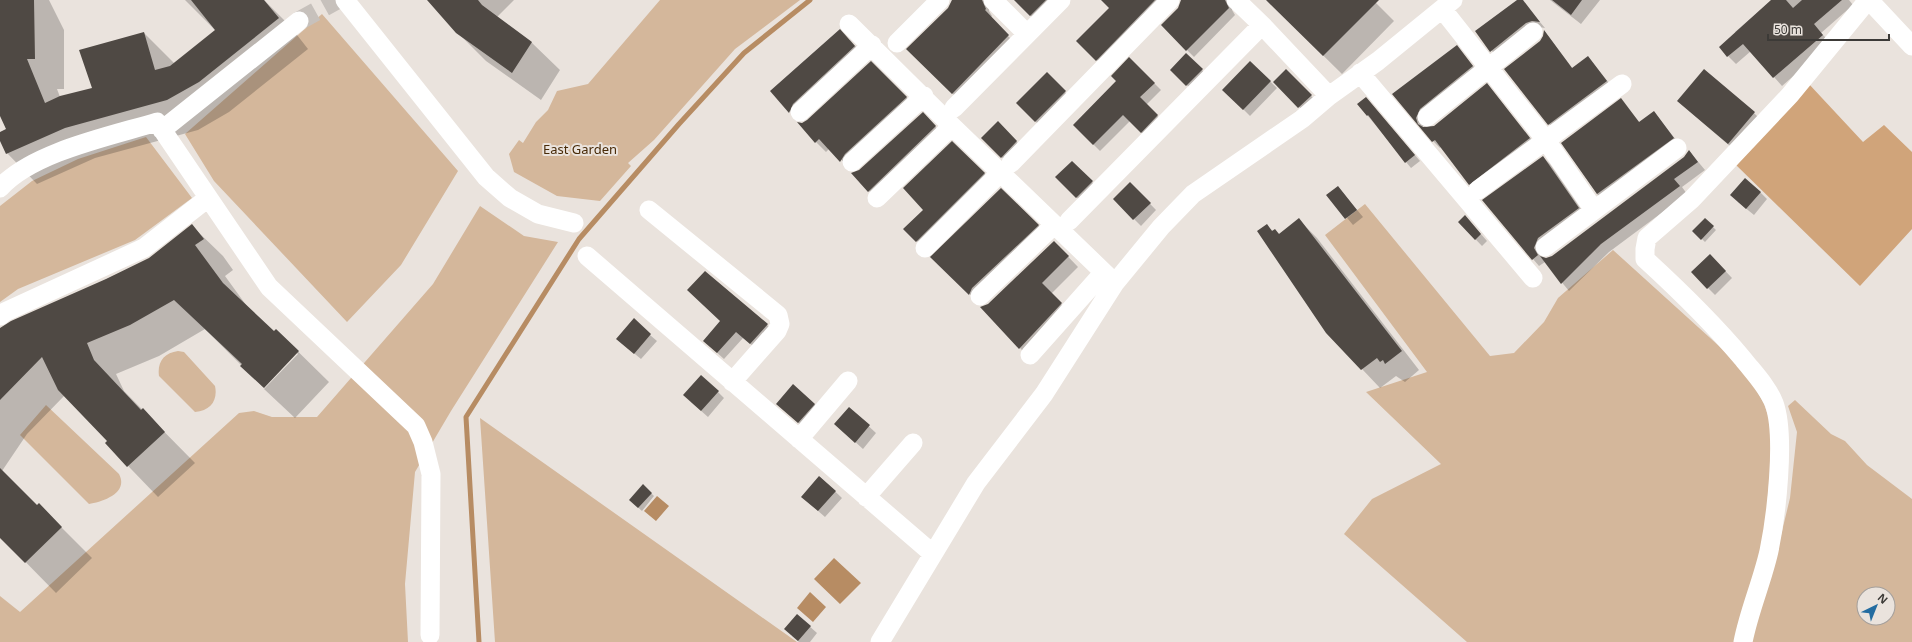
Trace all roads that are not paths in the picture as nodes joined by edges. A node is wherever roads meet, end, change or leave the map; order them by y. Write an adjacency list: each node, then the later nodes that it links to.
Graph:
1 (345, 0): 36 (street)
2 (940, 0): 14 (street)
3 (993, 0): 13 (street)
4 (1061, 0): 13 (street)
5 (1170, 0): 29 (street)
6 (1236, 0): 11 (street)
7 (1868, 0): 16 (street); 54 (street)
8 (1448, 5): 17 (street); 18 (street)
9 (299, 21): 25 (street)
10 (849, 24): 15 (street)
11 (1262, 26): 21 (street); 37 (street)
12 (1533, 32): 17 (street)
13 (1027, 34): 23 (street)
14 (897, 43)
15 (872, 45): 20 (street); 22 (street)
16 (1912, 46)
17 (1488, 68): 24 (street); 26 (street)
18 (1360, 73): 21 (street); 42 (street)
19 (1622, 84): 26 (street)
20 (924, 96): 23 (street); 28 (street)
21 (1328, 96): 41 (street)
22 (800, 112)
23 (953, 117): 29 (street); 33 (street)
24 (1427, 117)
25 (162, 130): 30 (street); 32 (street)
26 (1544, 139): 31 (street); 35 (street)
27 (1677, 148): 35 (street)
28 (852, 162)
29 (1006, 168): 37 (street); 39 (street)
30 (0, 188)
31 (1478, 190)
32 (208, 198): 44 (street); 52 (street)
33 (877, 198)
34 (649, 210): 47 (street)
35 (1594, 210): 38 (street)
36 (574, 223)
37 (1062, 223): 41 (street); 43 (street)
38 (1545, 247)
39 (925, 248)
40 (587, 256): 47 (street)
41 (1109, 278): 45 (street); 51 (street)
42 (1533, 278)
43 (980, 296)
44 (0, 316)
45 (1030, 355)
46 (848, 381): 48 (street)
47 (732, 382): 48 (street)
48 (799, 439): 50 (street)
49 (913, 443): 50 (street)
50 (866, 497): 51 (street)
51 (933, 554): 53 (street)
52 (430, 636)
53 (880, 642)
54 (1743, 642)

